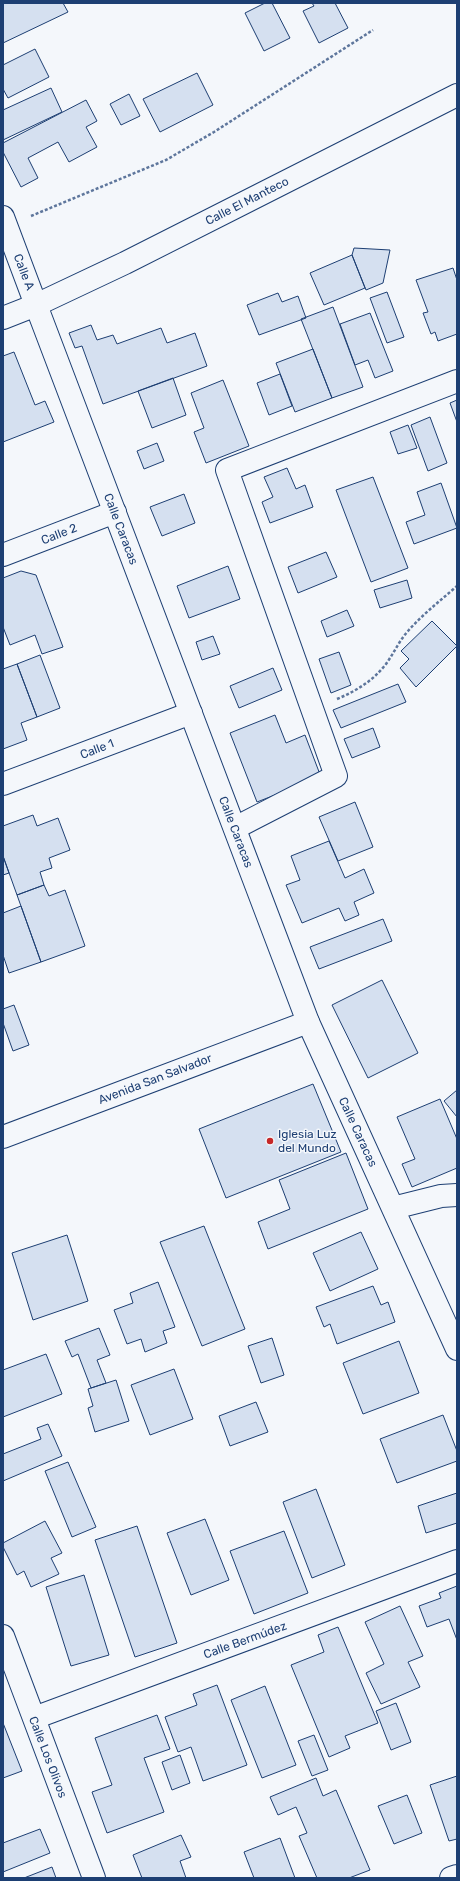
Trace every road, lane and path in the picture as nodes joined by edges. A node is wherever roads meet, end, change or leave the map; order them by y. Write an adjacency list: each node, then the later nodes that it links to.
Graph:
1 (373, 30): 3 (path)
2 (457, 95): 4 (street, Calle El Manteco)
3 (5, 222): 4 (street, Calle A)
4 (36, 305): 5 (street, Calle El Manteco); 7 (street, Calle Caracas)
5 (3, 318)
6 (457, 381): 10 (street)
7 (115, 512): 8 (street, Calle 2); 11 (street, Calle Caracas)
8 (3, 555)
9 (457, 586): 10 (path)
10 (312, 709): 13 (street)
11 (191, 713): 12 (street, Calle 1); 13 (street, Calle Caracas)
12 (3, 784)
13 (235, 828): 14 (street, Calle Caracas)
14 (308, 1022): 15 (street, Avenida San Salvador); 17 (street, Calle Caracas)
15 (3, 1137)
16 (457, 1195): 17 (street)
17 (393, 1208): 18 (street, Calle Caracas)
18 (457, 1349)
19 (457, 1561): 21 (street, Calle Bermúdez)
20 (4, 1644): 21 (street, Calle Los Olivos)
21 (34, 1718): 23 (street, Calle Los Olivos)
22 (457, 1876): 24 (street)
23 (94, 1878)
24 (451, 1878)

